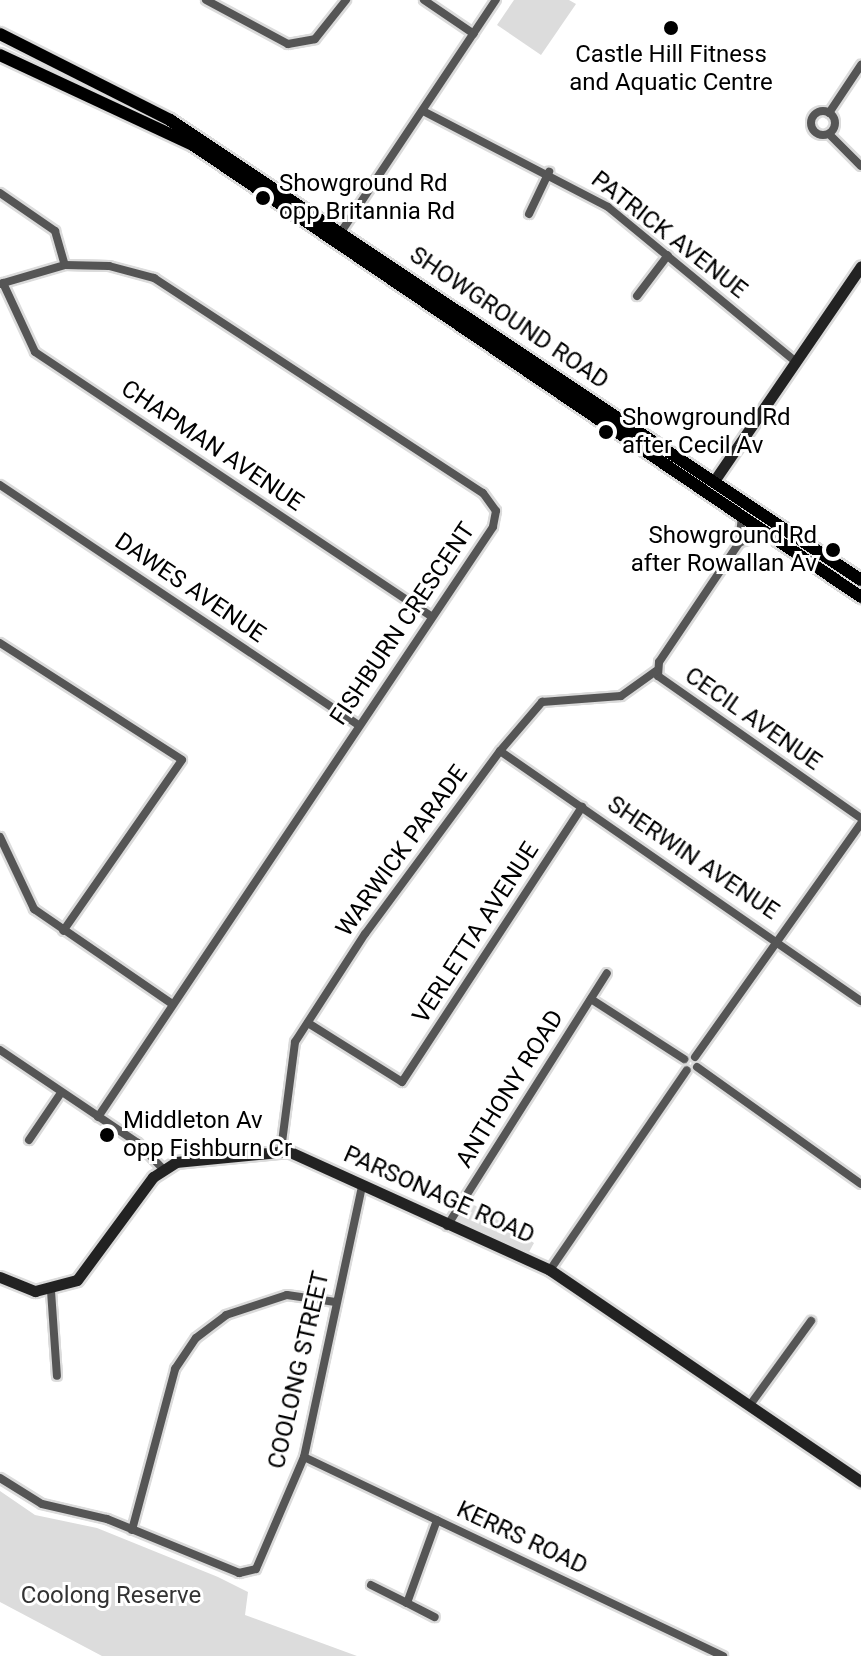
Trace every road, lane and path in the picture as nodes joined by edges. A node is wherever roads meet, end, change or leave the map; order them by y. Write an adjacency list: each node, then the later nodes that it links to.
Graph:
1 (206, 0): 2 (street)
2 (346, 0)
3 (424, 0): 6 (street)
4 (496, 0): 6 (street)
5 (0, 34): 16 (main road, SHOWGROUND ROAD)
6 (474, 34): 9 (street)
7 (0, 55): 25 (main road, SHOWGROUND ROAD)
8 (861, 65): 10 (street)
9 (423, 111): 13 (street, PATRICK AVENUE); 16 (street)
10 (829, 113): 11 (street); 11 (street)
11 (829, 134): 12 (street)
12 (861, 166)
13 (549, 172): 15 (street); 17 (street, PATRICK AVENUE)
14 (0, 193): 18 (street)
15 (529, 214)
16 (341, 232): 23 (main road, SHOWGROUND ROAD)
17 (668, 255): 21 (street); 22 (street, PATRICK AVENUE)
18 (65, 265): 20 (street, FISHBURN CRESCENT); 31 (street, FISHBURN CRESCENT)
19 (861, 266): 22 (street)
20 (2, 283): 31 (street, CHAPMAN AVENUE)
21 (637, 296)
22 (796, 362): 23 (street)
23 (714, 481): 25 (main road); 29 (main road, SHOWGROUND ROAD)
24 (0, 485): 34 (street, DAWES AVENUE)
25 (706, 493): 26 (main road, SHOWGROUND ROAD)
26 (742, 516): 27 (main road, SHOWGROUND ROAD); 28 (street, CECIL AVENUE)
27 (771, 536): 28 (street); 30 (main road, SHOWGROUND ROAD)
28 (739, 543): 33 (street, CECIL AVENUE)
29 (861, 580)
30 (861, 597)
31 (431, 616): 34 (street, FISHBURN CRESCENT)
32 (0, 643): 39 (street)
33 (656, 671): 35 (street, WARWICK PARADE); 37 (street, CECIL AVENUE)
34 (359, 725): 44 (street, FISHBURN CRESCENT)
35 (500, 751): 36 (street, SHERWIN AVENUE); 45 (street, WARWICK PARADE)
36 (582, 807): 40 (street, SHERWIN AVENUE); 50 (street, VERLETTA AVENUE)
37 (861, 820): 40 (street)
38 (0, 837): 39 (street)
39 (63, 931): 44 (street)
40 (776, 939): 43 (street, SHERWIN AVENUE); 48 (street)
41 (607, 973): 42 (street, ANTHONY ROAD)
42 (591, 999): 47 (street); 59 (street, ANTHONY ROAD)
43 (861, 1001)
44 (172, 1004): 53 (street, FISHBURN CRESCENT)
45 (308, 1023): 50 (street); 55 (street, WARWICK PARADE)
46 (0, 1050): 51 (street)
47 (684, 1059): 48 (street); 49 (street)
48 (696, 1062): 49 (street); 57 (street)
49 (687, 1070): 60 (street)
50 (402, 1082): 52 (street, VERLETTA AVENUE)
51 (61, 1093): 53 (street); 54 (street)
52 (400, 1093)
53 (98, 1117): 56 (street)
54 (29, 1140)
55 (281, 1150): 56 (street, PARSONAGE ROAD); 58 (street, PARSONAGE ROAD)
56 (162, 1168): 62 (street)
57 (861, 1184)
58 (362, 1186): 59 (street, PARSONAGE ROAD); 63 (street, COOLONG STREET)
59 (447, 1226): 60 (street, PARSONAGE ROAD)
60 (550, 1270): 66 (street, PARSONAGE ROAD)
61 (0, 1277): 62 (street)
62 (51, 1291): 65 (street)
63 (335, 1302): 67 (street, COOLONG STREET); 71 (street)
64 (811, 1321): 66 (street)
65 (57, 1376)
66 (750, 1405): 69 (street, PARSONAGE ROAD)
67 (304, 1457): 70 (street, KERRS ROAD); 71 (street, COOLONG STREET)
68 (0, 1478): 71 (street, COOLONG STREET)
69 (860, 1479)
70 (437, 1520): 73 (street); 75 (street, KERRS ROAD)
71 (132, 1530)
72 (371, 1585): 73 (street)
73 (407, 1603): 74 (street)
74 (435, 1617)
75 (723, 1656)

